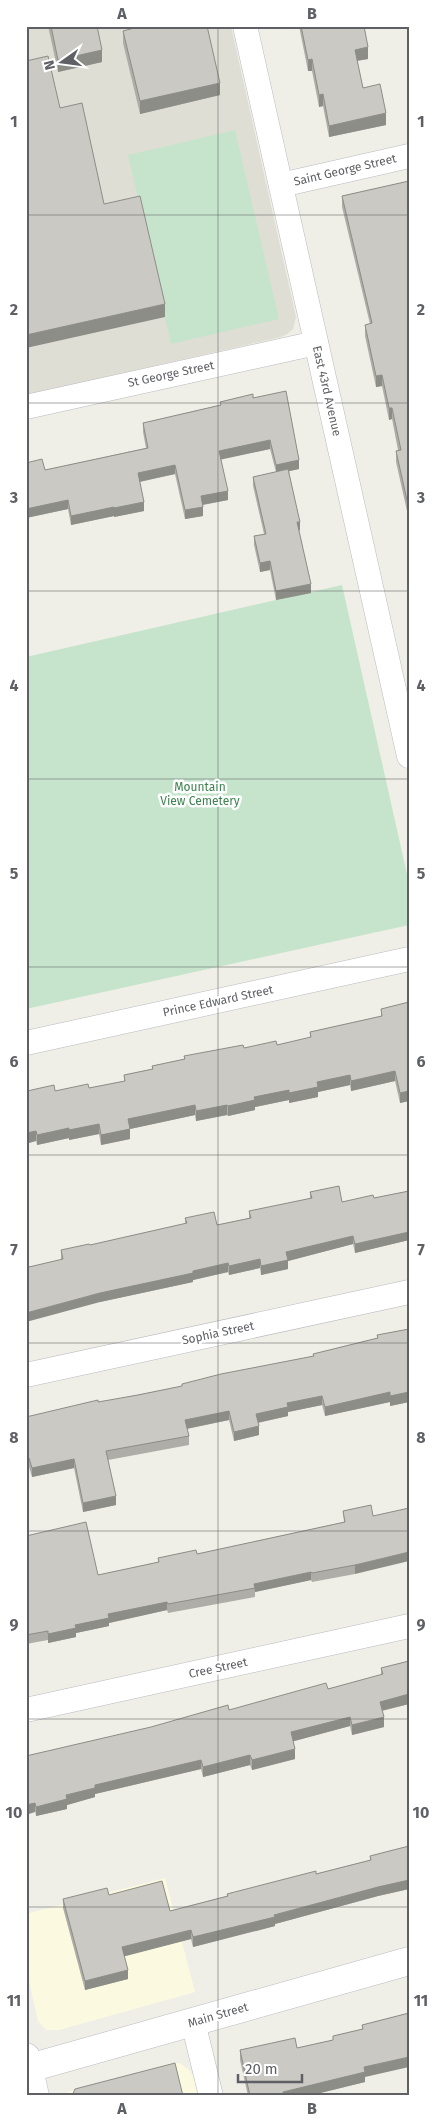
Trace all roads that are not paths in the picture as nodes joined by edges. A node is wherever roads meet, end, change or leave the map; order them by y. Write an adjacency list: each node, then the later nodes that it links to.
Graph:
1 (245, 26): 3 (street, East 43rd Avenue)
2 (409, 156): 3 (street, Saint George Street)
3 (281, 185): 4 (street, East 43rd Avenue)
4 (316, 342): 5 (street, St George Street); 6 (street, East 43rd Avenue)
5 (26, 407)
6 (409, 756)
7 (409, 959): 8 (street, Prince Edward Street)
8 (26, 1043)
9 (409, 1292): 10 (street, Sophia Street)
10 (26, 1375)
11 (409, 1626): 12 (street, Cree Street)
12 (26, 1710)
13 (409, 1961): 14 (main road, Main Street)
14 (193, 2022): 15 (main road, Main Street); 17 (street)
15 (27, 2064): 16 (main road)
16 (35, 2096)
17 (211, 2096)

